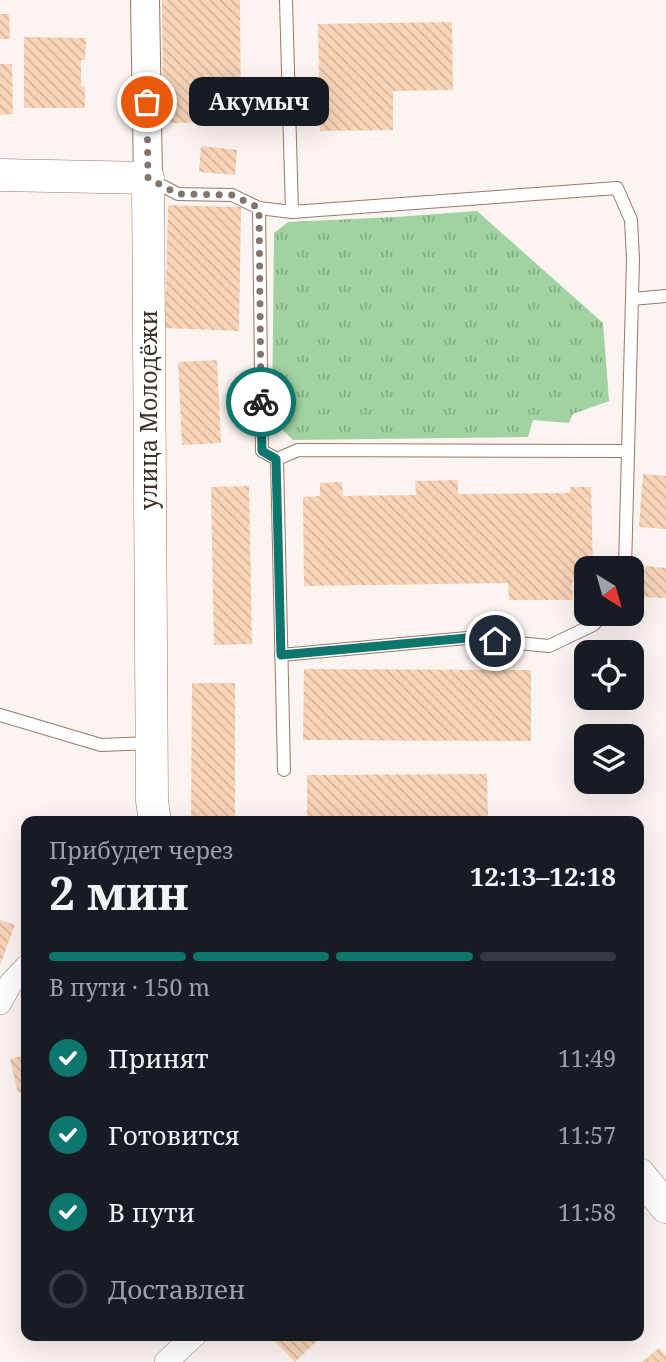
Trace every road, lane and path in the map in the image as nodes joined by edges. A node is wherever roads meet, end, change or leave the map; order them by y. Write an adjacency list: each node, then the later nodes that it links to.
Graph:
1 (145, 0): 4 (street, улица Молодёжи)
2 (286, 0): 6 (lane)
3 (0, 175): 4 (main road)
4 (148, 178): 5 (lane); 15 (main road, улица Молодёжи)
5 (259, 208): 6 (lane); 10 (lane)
6 (292, 212): 8 (lane)
7 (666, 296): 8 (lane)
8 (632, 299): 9 (lane)
9 (627, 452): 10 (lane); 11 (lane)
10 (276, 459): 13 (lane)
11 (625, 556)
12 (591, 626): 13 (lane)
13 (281, 655): 16 (lane)
14 (0, 715): 15 (lane)
15 (151, 743): 17 (main road, улица Молодёжи)
16 (284, 770)
17 (154, 816)
18 (21, 972): 19 (street)
19 (0, 1003)
20 (644, 1180): 21 (main road)
21 (666, 1207)
22 (189, 1341): 23 (street)
23 (166, 1362)

